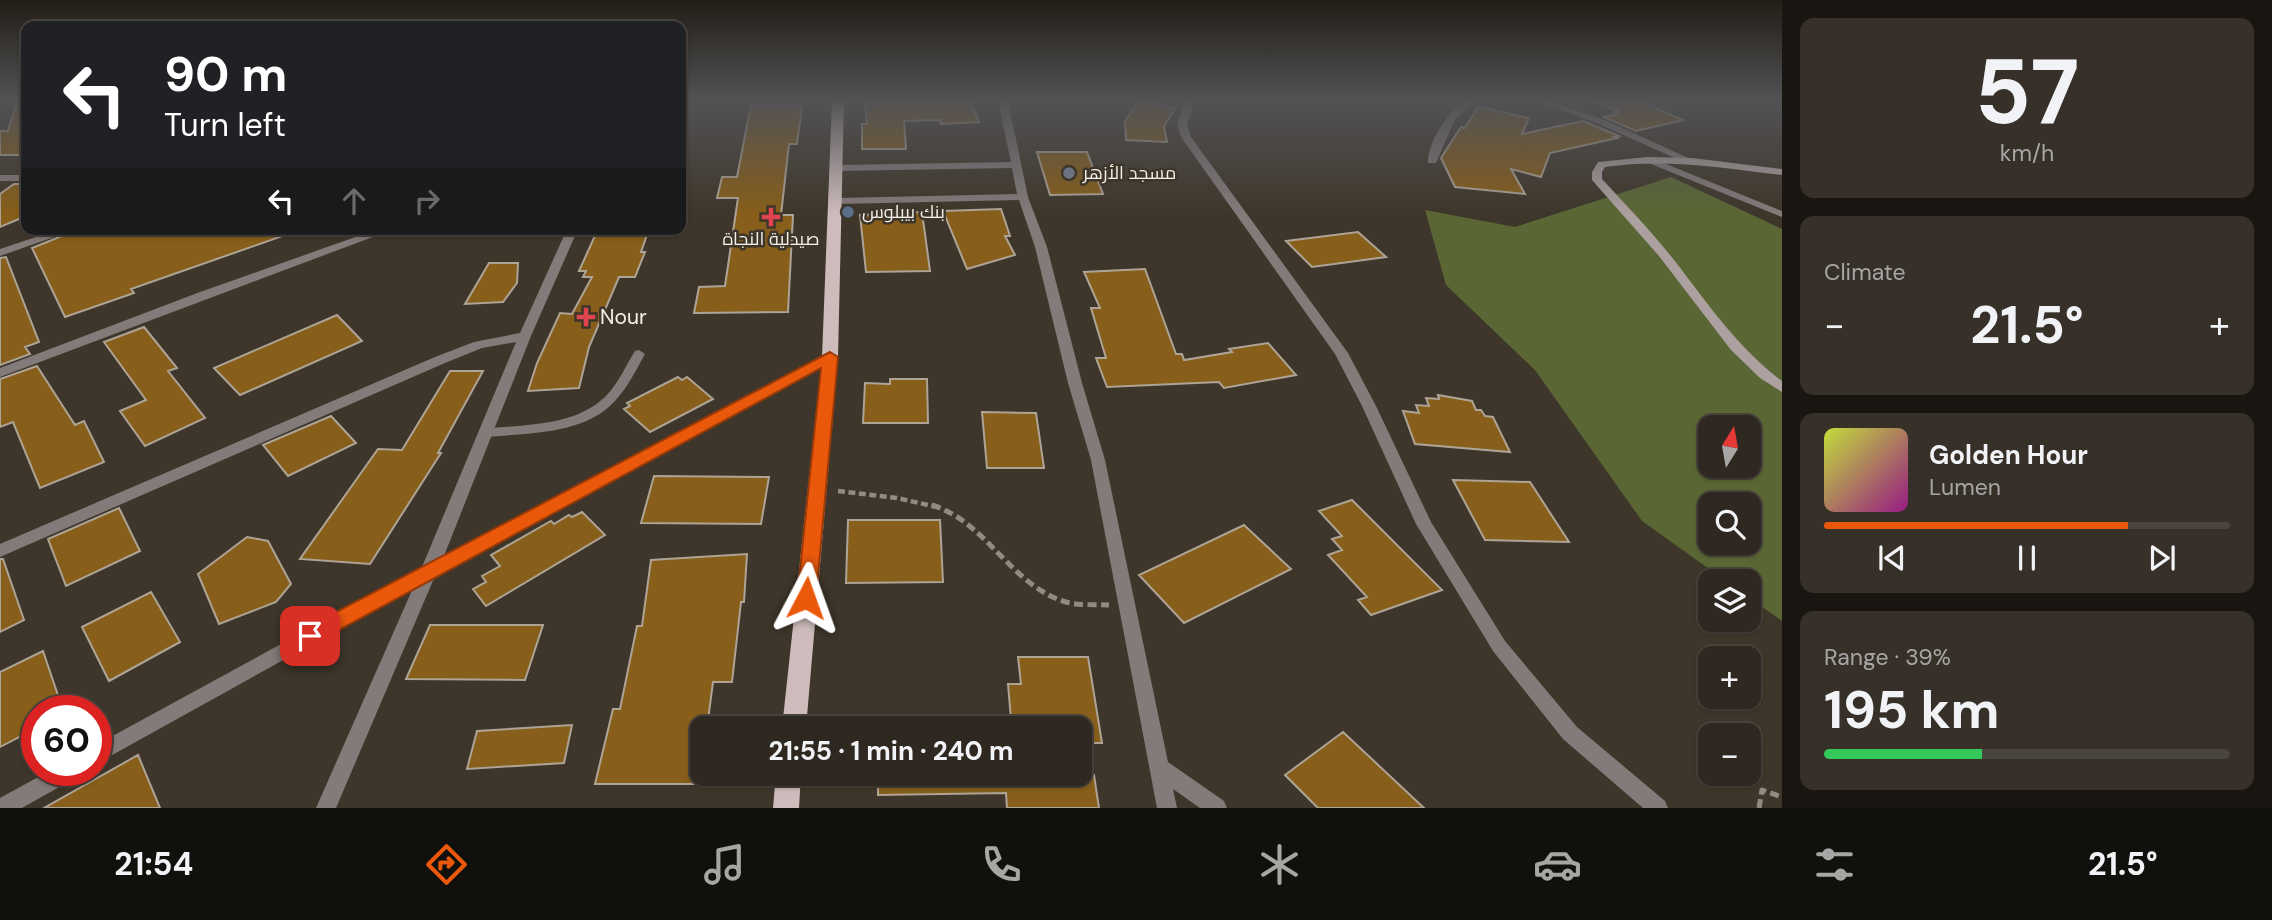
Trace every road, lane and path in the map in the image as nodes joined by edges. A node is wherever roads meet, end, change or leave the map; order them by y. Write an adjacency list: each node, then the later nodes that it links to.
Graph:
1 (837, 139): 10 (main road)
2 (1012, 139): 9 (street)
3 (1187, 139): 42 (street)
4 (1440, 139): 7 (street)
5 (1638, 139): 8 (street)
6 (1649, 160): 8 (street); 16 (lane); 25 (street)
7 (1432, 161)
8 (1692, 162): 11 (street)
9 (1017, 165): 10 (street); 14 (street)
10 (837, 168): 15 (main road)
11 (1782, 172)
12 (0, 178): 13 (street)
13 (21, 178)
14 (1023, 197): 15 (street); 30 (street)
15 (836, 201): 23 (main road)
16 (1782, 214)
17 (54, 235): 20 (street)
18 (372, 235): 24 (street)
19 (570, 235): 21 (street)
20 (0, 253)
21 (524, 337): 26 (street); 28 (street)
22 (639, 354): 26 (lane)
23 (830, 357): 27 (main road); 29 (street)
24 (0, 373)
25 (1782, 388)
26 (485, 433): 29 (street)
27 (817, 489): 30 (path); 31 (main road)
28 (0, 551)
29 (426, 573): 32 (street); 38 (street)
30 (1128, 607): 33 (street)
31 (795, 716)
32 (112, 746)
33 (1159, 767): 40 (street); 41 (street)
34 (41, 786): 37 (street)
35 (788, 786): 39 (main road)
36 (1782, 797): 43 (path)
37 (2, 808)
38 (327, 808)
39 (786, 808)
40 (1167, 808)
41 (1217, 808)
42 (1658, 808)
43 (1759, 808)

